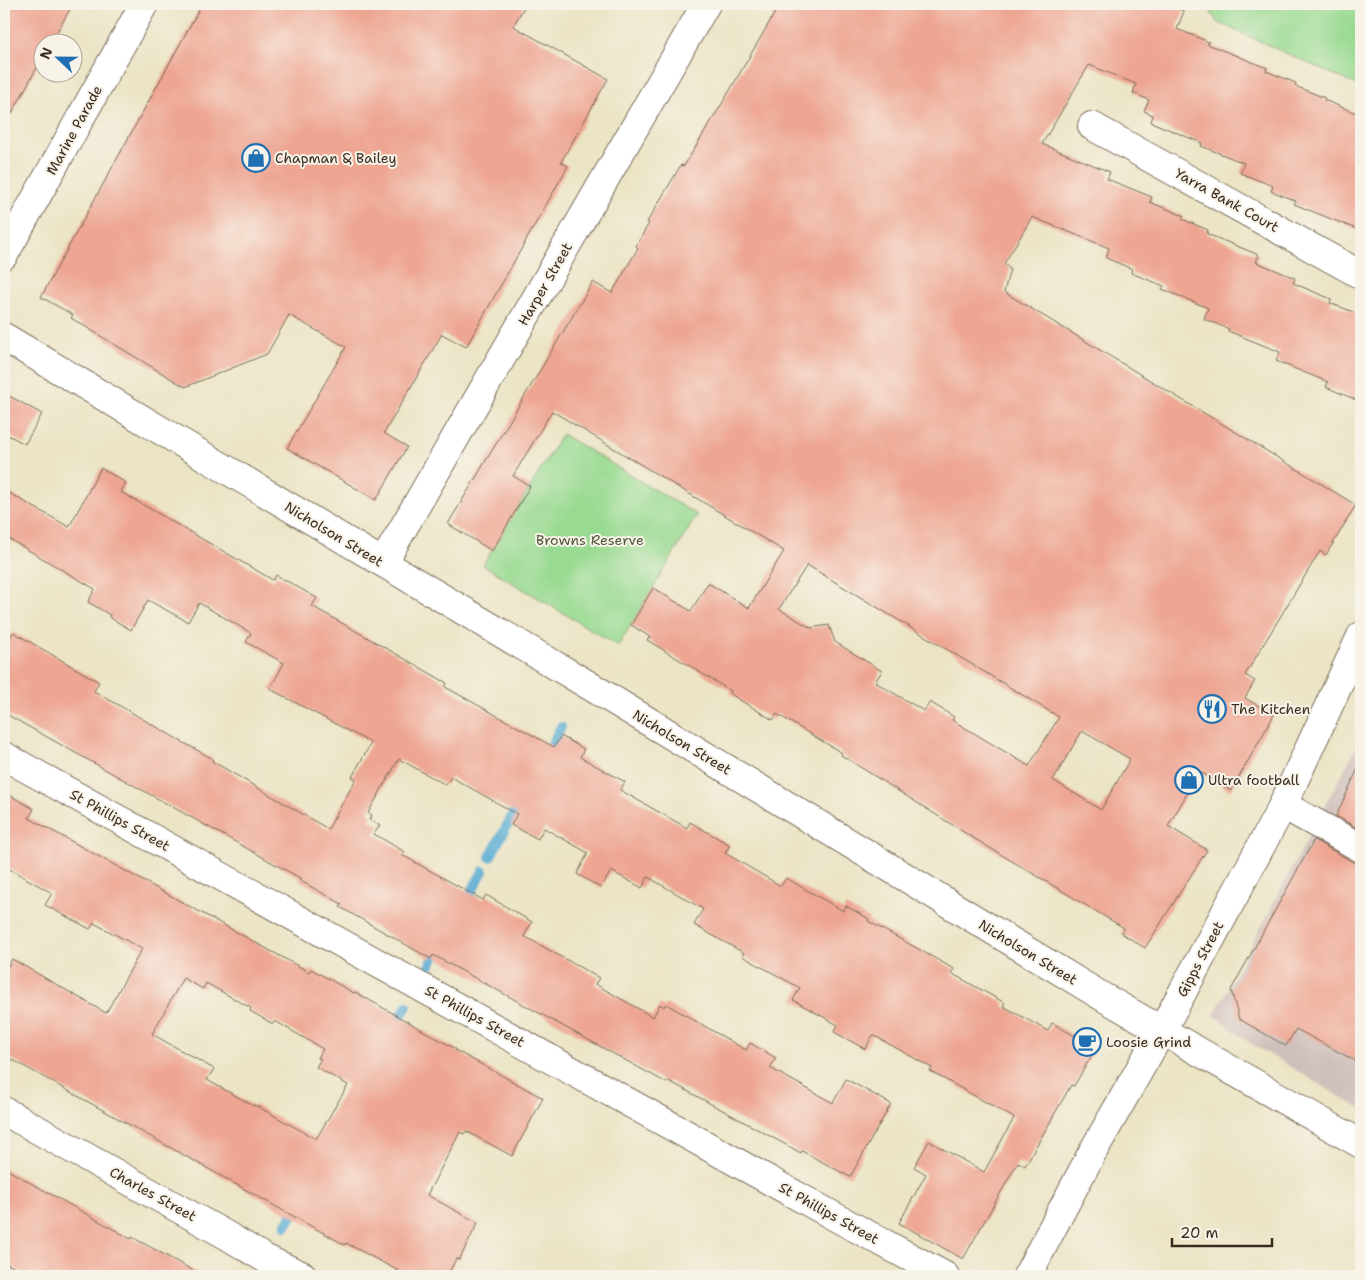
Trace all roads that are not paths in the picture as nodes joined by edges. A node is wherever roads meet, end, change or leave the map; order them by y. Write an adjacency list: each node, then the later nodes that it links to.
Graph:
1 (144, 4): 4 (street, Marine Parade)
2 (706, 4): 7 (street, Harper Street)
3 (1092, 126): 5 (street, Yarra Bank Court)
4 (4, 256)
5 (1361, 275)
6 (4, 337): 7 (street, Nicholson Street)
7 (383, 563): 12 (street, Nicholson Street)
8 (1361, 636): 10 (street, Gipps Street)
9 (4, 756): 16 (street, St Phillips Street)
10 (1283, 804): 11 (street); 12 (street, Gipps Street)
11 (1361, 848)
12 (1161, 1032): 14 (street, Nicholson Street); 17 (street, Gipps Street)
13 (4, 1111): 15 (street, Charles Street)
14 (1361, 1144)
15 (303, 1276)
16 (945, 1276)
17 (1027, 1276)

